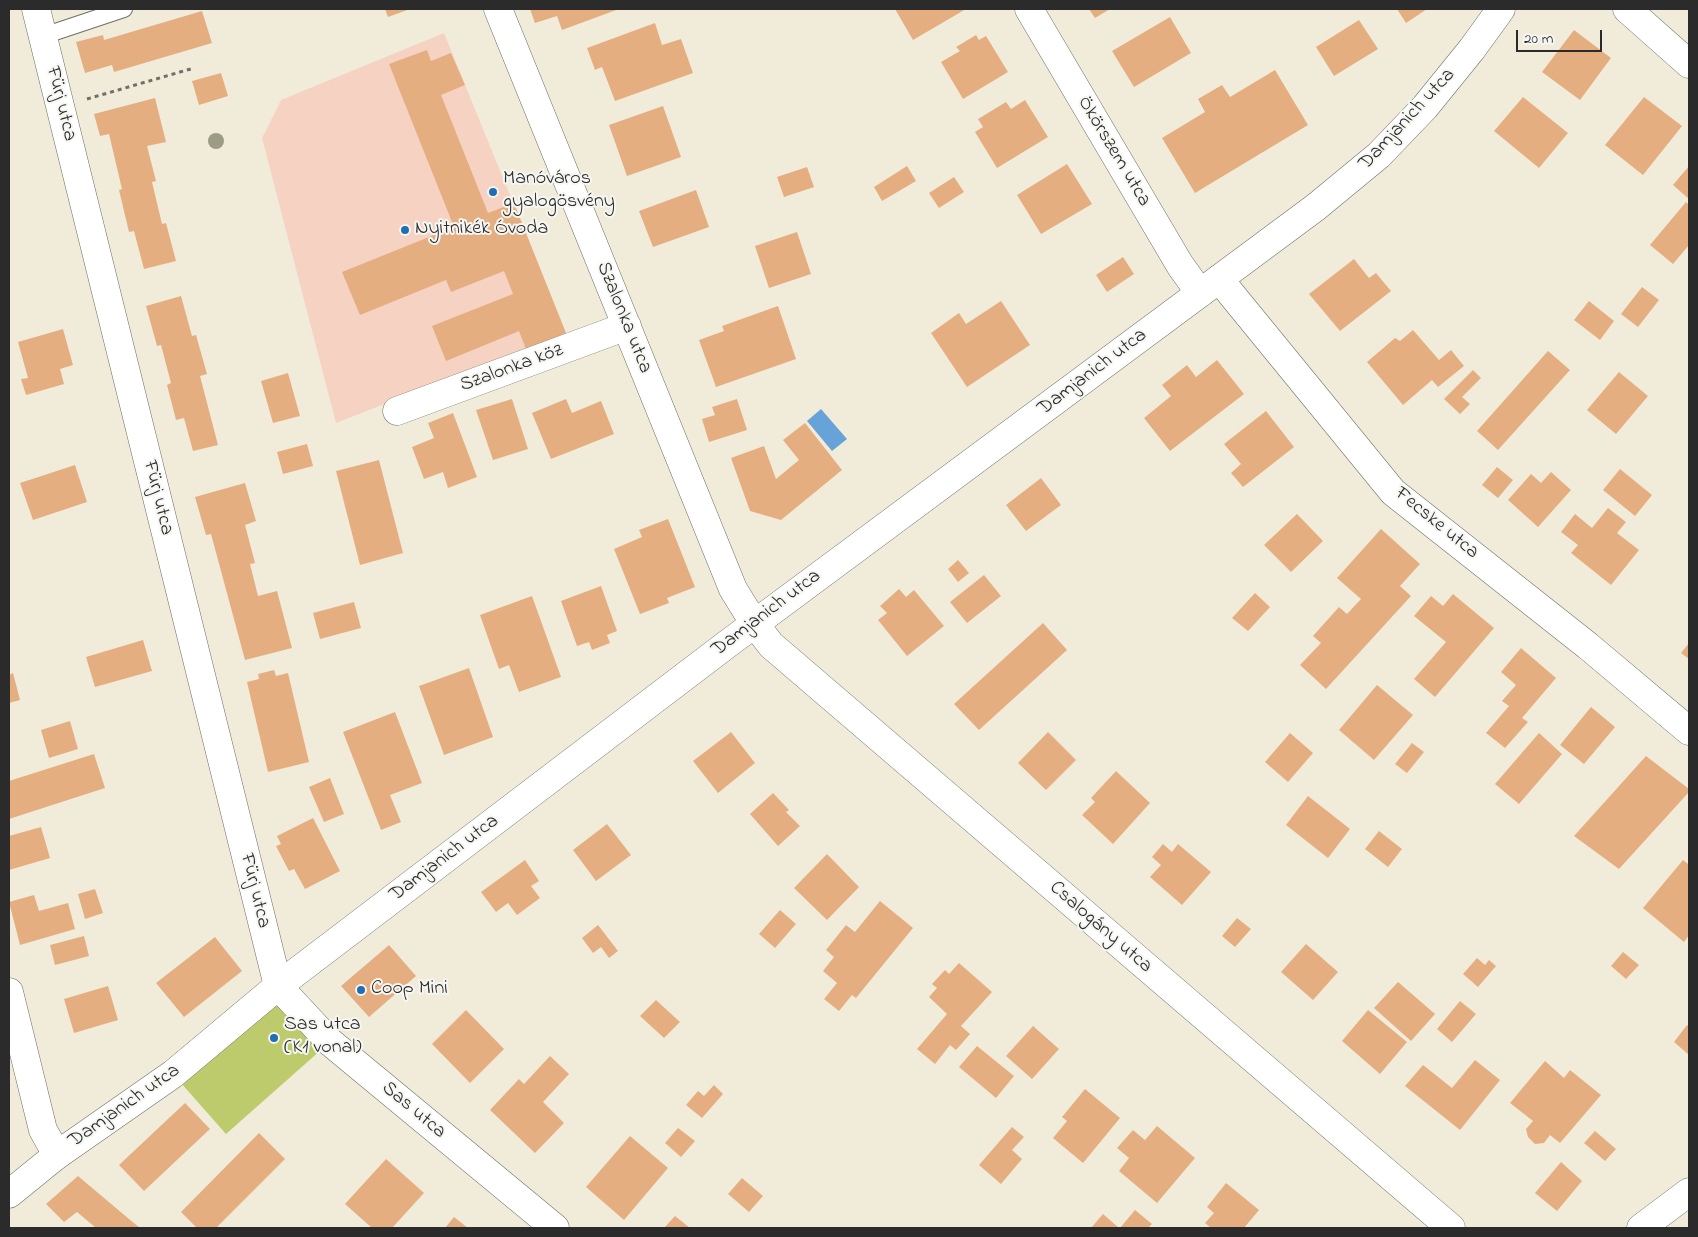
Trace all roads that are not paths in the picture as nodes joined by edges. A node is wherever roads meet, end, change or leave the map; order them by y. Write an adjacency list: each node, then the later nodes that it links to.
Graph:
1 (36, 9): 7 (street, Fürj utca)
2 (124, 9): 7 (lane)
3 (498, 9): 10 (street, Szalonka utca)
4 (1029, 9): 9 (street, Ökörszem utca)
5 (1500, 9): 9 (street, Damjanich utca)
6 (1627, 9): 8 (street)
7 (42, 36): 14 (street, Fürj utca)
8 (1689, 64)
9 (1210, 286): 12 (street, Damjanich utca); 13 (street, Fecske utca)
10 (627, 326): 11 (street, Szalonka köz); 12 (street, Szalonka utca)
11 (397, 411)
12 (754, 623): 14 (street, Damjanich utca); 20 (street, Csalogány utca)
13 (1689, 731)
14 (278, 986): 16 (street, Damjanich utca); 19 (street, Sas utca)
15 (9, 992): 16 (street)
16 (57, 1155): 18 (street, Damjanich utca)
17 (1689, 1192): 21 (street)
18 (9, 1194)
19 (555, 1228)
20 (1451, 1228)
21 (1641, 1228)

